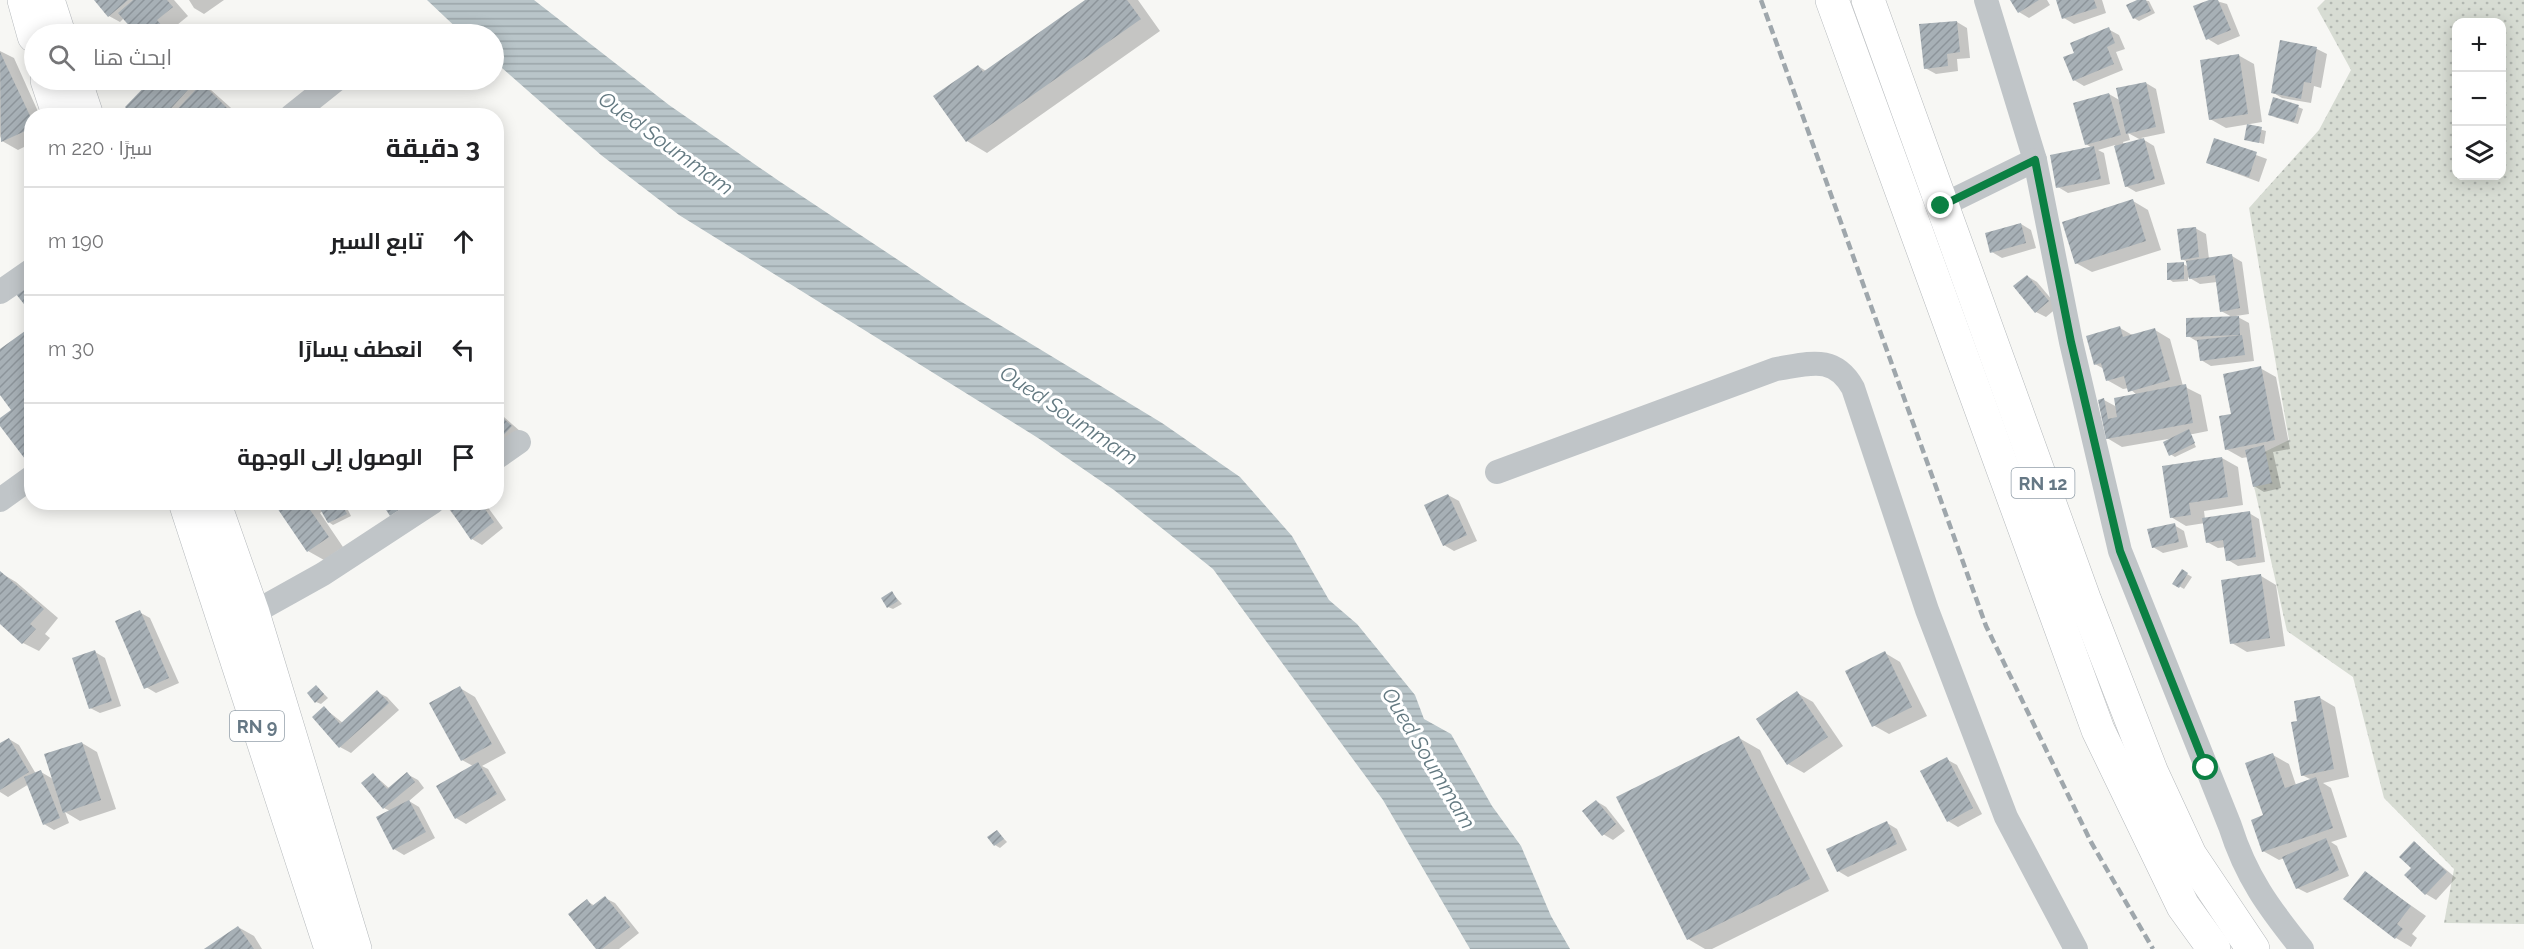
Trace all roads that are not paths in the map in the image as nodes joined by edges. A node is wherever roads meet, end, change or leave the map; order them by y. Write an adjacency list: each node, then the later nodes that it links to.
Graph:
1 (24, 0): 6 (highway)
2 (48, 0): 7 (highway)
3 (1832, 0): 30 (highway, RN 12)
4 (1868, 0): 15 (highway, RN 12)
5 (1986, 0): 14 (street)
6 (31, 24)
7 (56, 24)
8 (50, 90): 11 (highway)
9 (78, 90): 12 (highway)
10 (324, 90): 13 (street)
11 (56, 108)
12 (84, 108)
13 (301, 108)
14 (2035, 160): 15 (street); 32 (street)
15 (1941, 206): 31 (highway, RN 12)
16 (24, 276): 17 (street)
17 (0, 292)
18 (519, 442): 19 (street)
19 (504, 452)
20 (1497, 472): 29 (street)
21 (24, 483): 22 (street)
22 (0, 500)
23 (188, 510): 27 (highway, RN 9)
24 (217, 510): 26 (highway, RN 9)
25 (421, 510): 26 (street)
26 (253, 613): 28 (highway, RN 9)
27 (332, 949)
28 (355, 949)
29 (2076, 949)
30 (2214, 949)
31 (2253, 949)
32 (2302, 949)

